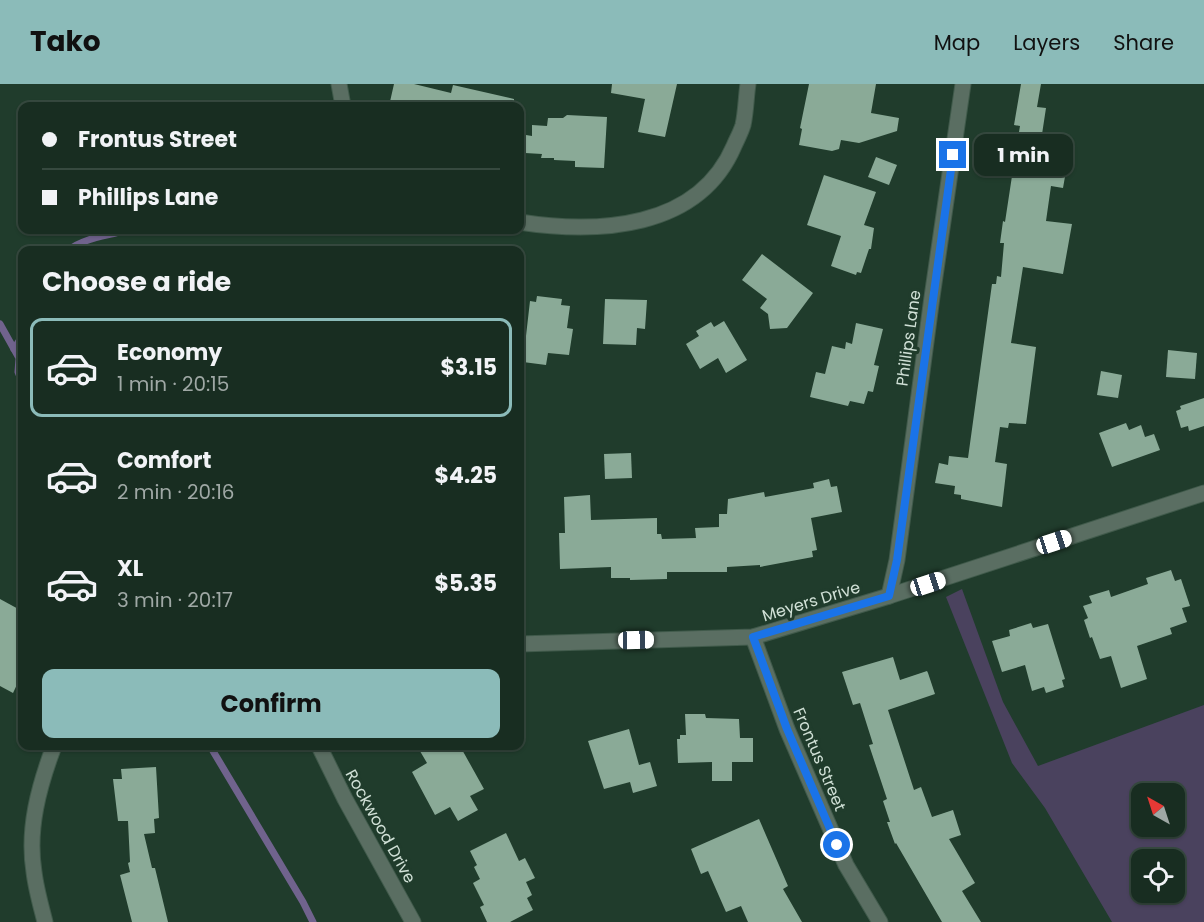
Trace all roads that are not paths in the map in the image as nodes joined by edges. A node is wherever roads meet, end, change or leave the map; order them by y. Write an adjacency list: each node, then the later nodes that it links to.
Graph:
1 (339, 84): 4 (street)
2 (748, 84): 5 (street)
3 (963, 84): 7 (street, Phillips Lane)
4 (342, 102)
5 (524, 223)
6 (1204, 494): 7 (street, Meyers Drive)
7 (889, 596): 8 (street, Meyers Drive)
8 (753, 637): 9 (street, Meyers Drive); 14 (street, Frontus Street)
9 (524, 644)
10 (53, 750): 12 (street)
11 (321, 750): 13 (street, Rockwood Drive)
12 (45, 922)
13 (413, 922)
14 (880, 922)

